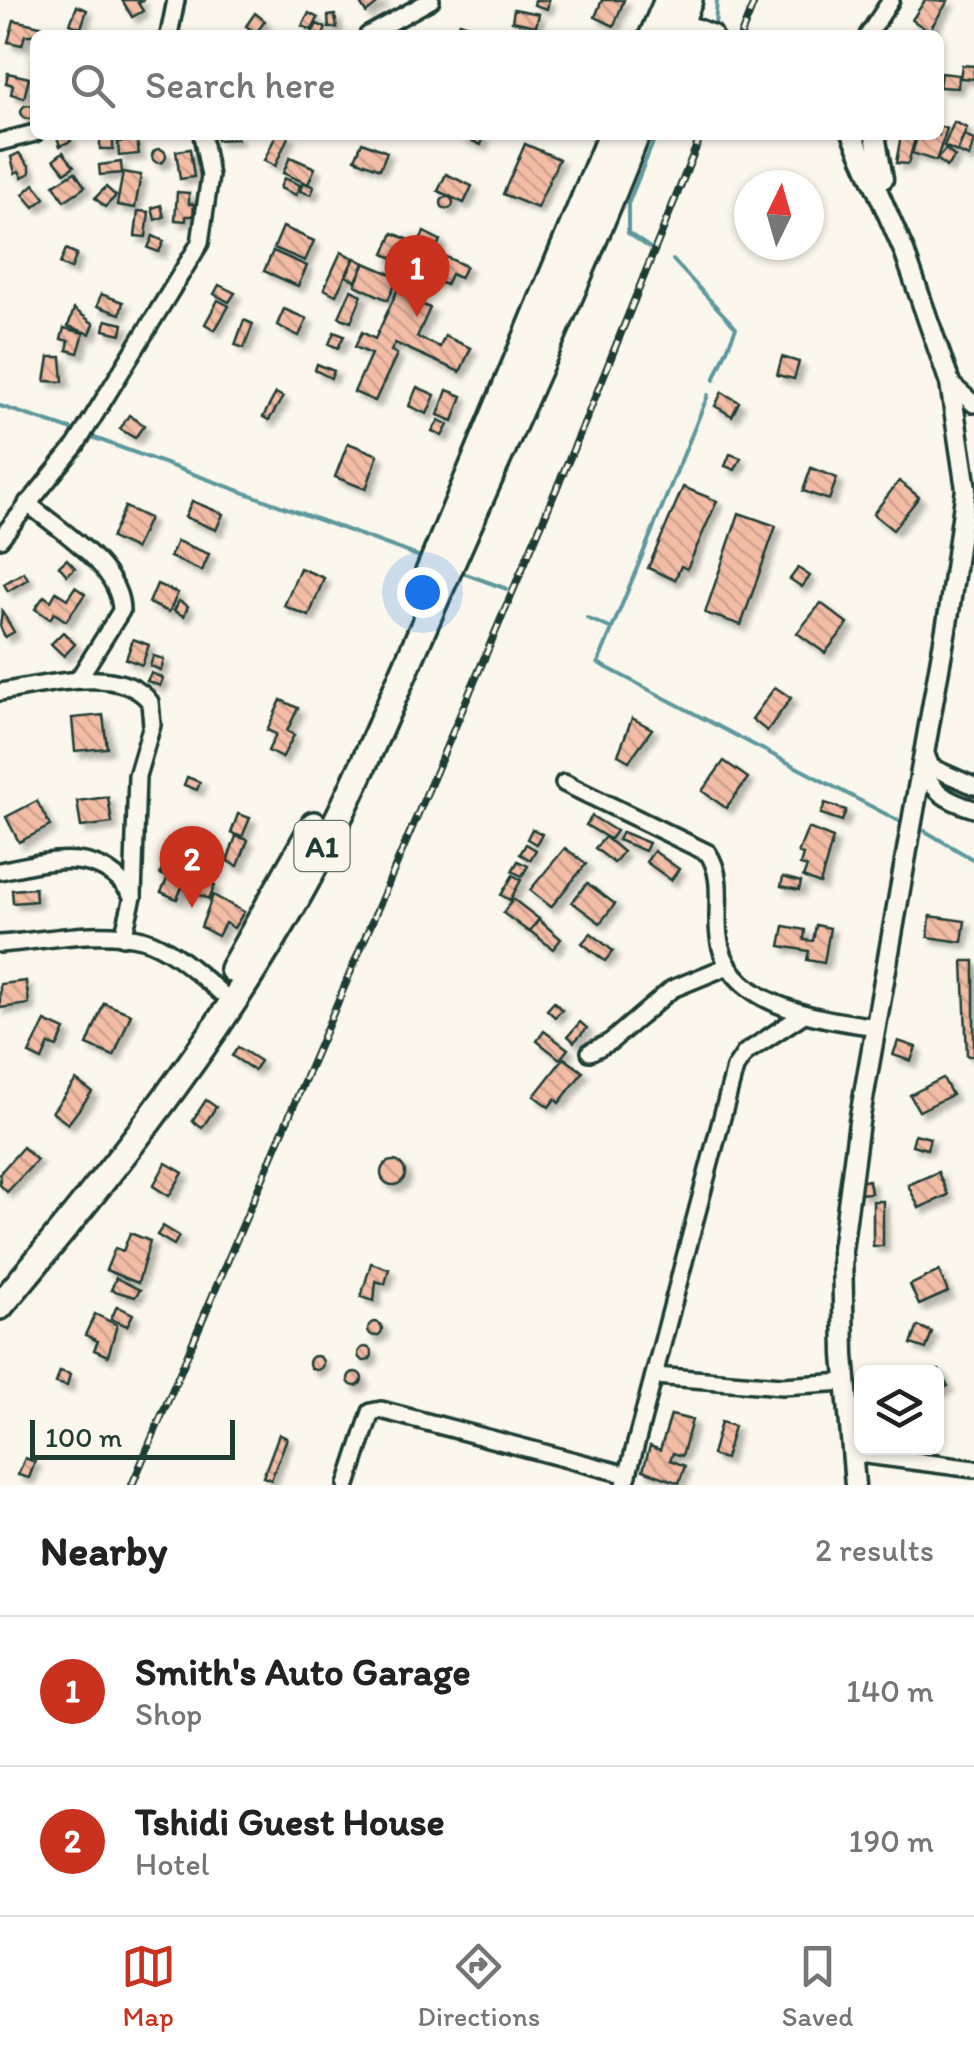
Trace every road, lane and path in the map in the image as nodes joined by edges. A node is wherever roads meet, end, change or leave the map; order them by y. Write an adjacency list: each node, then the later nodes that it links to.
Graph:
1 (176, 0): 5 (street)
2 (431, 0): 6 (street)
3 (894, 0): 8 (street); 9 (street)
4 (671, 18): 7 (street)
5 (170, 30)
6 (377, 30)
7 (700, 30)
8 (872, 30)
9 (884, 30)
10 (30, 133): 16 (street)
11 (203, 140): 20 (street)
12 (609, 140): 34 (highway, A1)
13 (634, 140): 39 (highway, A1)
14 (855, 140): 17 (street)
15 (875, 140): 17 (street)
16 (0, 142)
17 (904, 252): 18 (street)
18 (950, 383): 19 (street); 21 (street)
19 (974, 404)
20 (28, 503): 22 (street); 23 (street)
21 (968, 533): 25 (street)
22 (0, 539)
23 (79, 678): 24 (street); 30 (street)
24 (0, 692)
25 (924, 757): 27 (street); 28 (street); 36 (street)
26 (564, 783): 33 (street)
27 (974, 786)
28 (974, 808)
29 (0, 871): 30 (street)
30 (133, 897): 31 (street)
31 (123, 937): 32 (street); 34 (street)
32 (0, 944)
33 (728, 966): 35 (street); 37 (street)
34 (220, 992): 38 (highway, A1)
35 (801, 1016): 36 (street); 40 (street)
36 (876, 1027): 41 (street)
37 (590, 1052)
38 (0, 1281)
39 (0, 1306)
40 (655, 1376): 41 (street); 44 (street)
41 (846, 1382): 42 (street)
42 (851, 1453): 43 (street); 46 (street)
43 (974, 1469)
44 (626, 1480): 45 (street)
45 (347, 1485)
46 (855, 1485)

